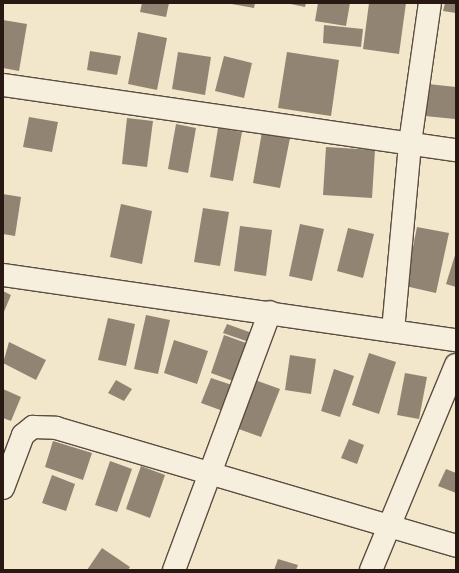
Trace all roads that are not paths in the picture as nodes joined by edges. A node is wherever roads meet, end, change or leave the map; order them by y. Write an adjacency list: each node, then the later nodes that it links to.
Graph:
1 (430, 3): 3 (street)
2 (3, 85): 3 (street)
3 (410, 143): 4 (street); 7 (street)
4 (456, 150)
5 (3, 275): 6 (street)
6 (270, 312): 7 (street); 10 (street)
7 (393, 331): 8 (street)
8 (456, 340)
9 (456, 365): 12 (street)
10 (210, 472): 11 (street); 12 (street); 14 (street)
11 (3, 488)
12 (389, 525): 13 (street); 15 (street)
13 (456, 546)
14 (174, 570)
15 (371, 570)

